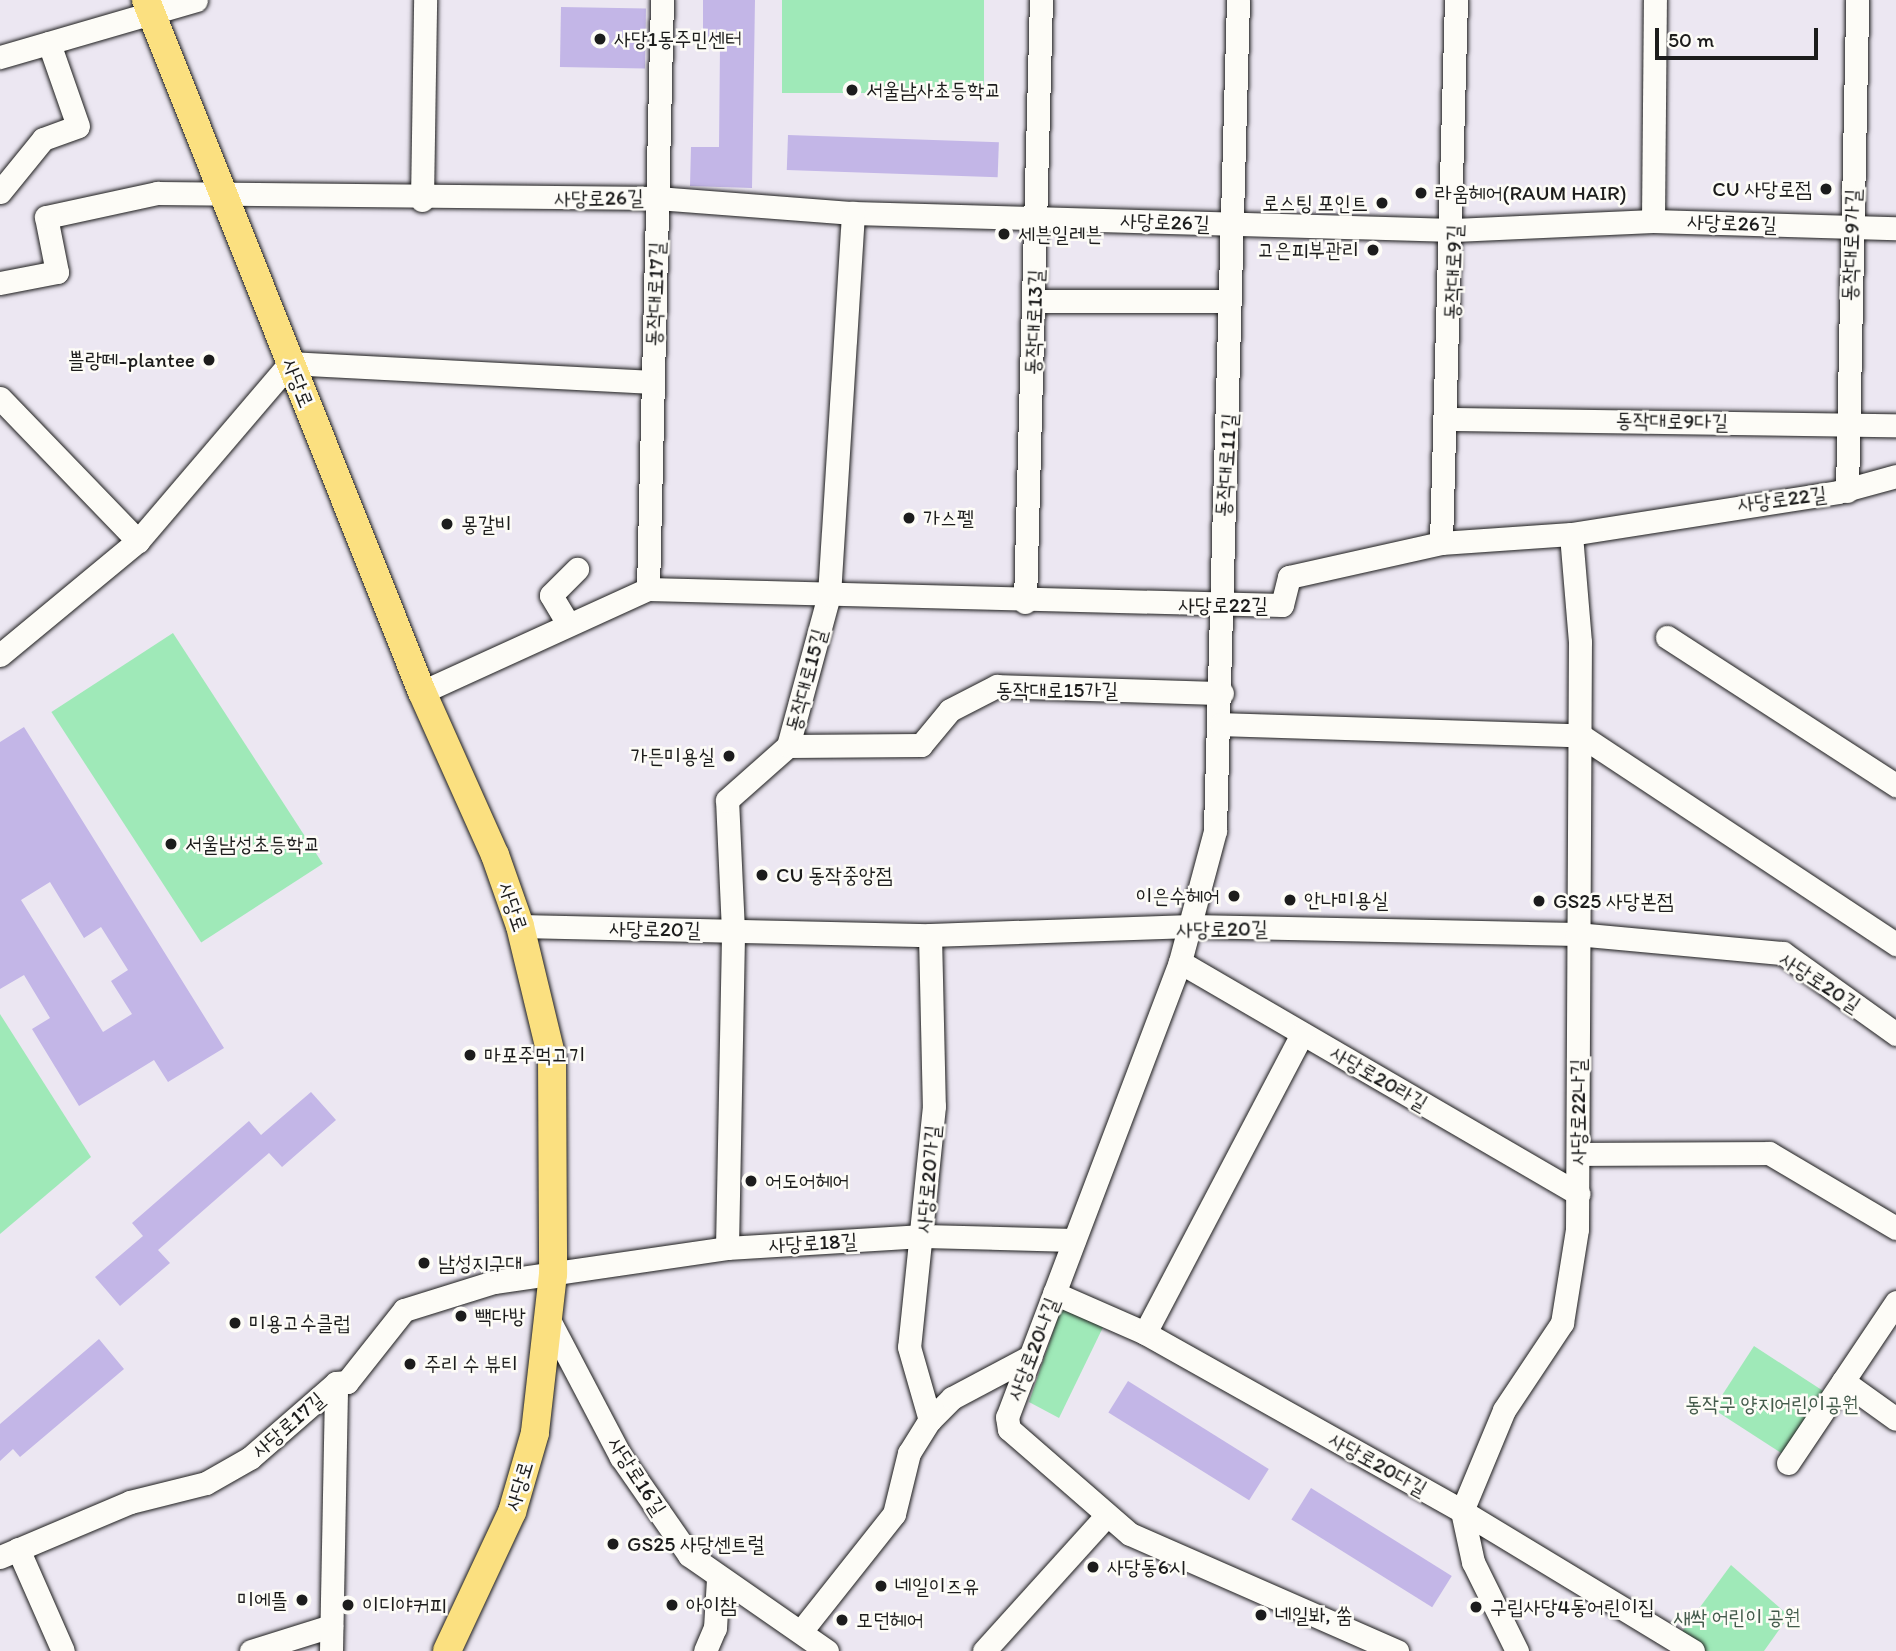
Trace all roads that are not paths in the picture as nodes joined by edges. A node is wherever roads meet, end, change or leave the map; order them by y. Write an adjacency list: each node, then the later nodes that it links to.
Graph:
1 (196, 0): 9 (street)
2 (425, 0): 15 (street)
3 (662, 0): 14 (street, 동작대로17길)
4 (1041, 0): 17 (street, 동작대로13길)
5 (1238, 0): 19 (street, 동작대로11길)
6 (1456, 0): 22 (street, 동작대로9길)
7 (1655, 0): 18 (street)
8 (1857, 0): 20 (street, 동작대로9가길)
9 (148, 7): 10 (street); 13 (main road, 사당로)
10 (49, 43): 11 (street); 12 (street)
11 (0, 57)
12 (0, 192)
13 (225, 195): 15 (street, 사당로26길); 23 (street); 26 (main road, 사당로)
14 (657, 198): 15 (street, 사당로26길); 16 (street, 사당로26길); 27 (street, 동작대로17길)
15 (422, 200)
16 (853, 213): 17 (street, 사당로26길); 39 (street, 동작대로15길)
17 (1038, 218): 19 (street, 사당로26길); 24 (street, 동작대로13길)
18 (1653, 221): 20 (street, 사당로26길); 22 (street, 사당로26길)
19 (1235, 224): 22 (street, 사당로26길); 25 (street, 동작대로11길)
20 (1852, 227): 21 (street, 사당로26길); 30 (street, 동작대로9가길)
21 (1896, 228)
22 (1454, 230): 29 (street, 동작대로9길)
23 (0, 282)
24 (1035, 301): 25 (street); 40 (street, 동작대로13길)
25 (1229, 301): 41 (street, 동작대로11길)
26 (290, 363): 27 (street); 35 (street); 45 (main road, 사당로)
27 (652, 382): 38 (street, 동작대로17길)
28 (0, 398): 35 (street)
29 (1449, 419): 30 (street, 동작대로9다길); 36 (street, 동작대로9길)
30 (1844, 423): 31 (street, 동작대로9다길); 33 (street, 동작대로9가길)
31 (1896, 425)
32 (1896, 476): 33 (street, 사당로22길)
33 (1847, 491): 34 (street, 사당로22길)
34 (1571, 534): 36 (street, 사당로22길); 48 (street, 사당로22나길)
35 (138, 541): 44 (street)
36 (1441, 543): 41 (street, 사당로22길)
37 (577, 569): 42 (street)
38 (648, 589): 39 (street, 사당로22길); 42 (street, 사당로22길)
39 (830, 595): 40 (street, 사당로22길); 49 (street, 동작대로15길)
40 (1025, 602): 41 (street, 사당로22길)
41 (1216, 606): 46 (street, 동작대로11길)
42 (567, 622): 45 (street, 사당로22길)
43 (1667, 637): 50 (street)
44 (0, 655)
45 (422, 692): 51 (main road, 사당로)
46 (1222, 692): 47 (street, 동작대로11길); 49 (street, 동작대로15가길)
47 (1221, 724): 48 (street); 52 (street, 동작대로11길)
48 (1580, 735): 54 (street, 사당로22나길); 56 (street)
49 (788, 746): 53 (street, 동작대로15길)
50 (1895, 783)
51 (520, 926): 53 (street, 사당로20길); 66 (main road, 사당로)
52 (1191, 926): 54 (street, 사당로20길); 55 (street, 사당로20길); 57 (street, 사당로20나길)
53 (733, 931): 55 (street, 사당로20길); 65 (street, 동작대로15길)
54 (1577, 934): 59 (street, 사당로20길); 60 (street, 사당로22나길)
55 (930, 935): 63 (street, 사당로20가길)
56 (1896, 944)
57 (1180, 962): 58 (street, 사당로20라길); 64 (street, 사당로20나길)
58 (1302, 1034): 61 (street, 사당로20라길); 70 (street)
59 (1896, 1034)
60 (1578, 1154): 61 (street, 사당로22나길); 62 (street)
61 (1578, 1194): 77 (street, 사당로22나길)
62 (1896, 1228)
63 (923, 1236): 64 (street, 사당로18길); 65 (street, 사당로18길); 75 (street, 사당로20가길)
64 (1074, 1240): 67 (street, 사당로20나길)
65 (727, 1248): 66 (street, 사당로18길)
66 (553, 1274): 69 (main road, 사당로); 73 (street, 사당로17길)
67 (1054, 1293): 70 (street, 사당로20다길); 71 (street, 사당로20나길)
68 (1896, 1302): 72 (street)
69 (549, 1320): 80 (street, 사당로16길); 86 (main road, 사당로)
70 (1144, 1333): 77 (street, 사당로20다길)
71 (1031, 1356): 75 (street); 78 (street, 사당로20나길)
72 (1843, 1381): 74 (street); 76 (street)
73 (336, 1383): 79 (street, 사당로17길); 81 (street)
74 (1896, 1419)
75 (930, 1420): 82 (street)
76 (1788, 1463)
77 (1462, 1511): 91 (street); 92 (street, 사당로20다길)
78 (1107, 1515): 89 (street); 90 (street, 사당로20나길)
79 (9, 1553): 83 (street)
80 (718, 1579): 82 (street, 사당로16길); 87 (street)
81 (331, 1626): 84 (street); 85 (street)
82 (802, 1630): 88 (street, 사당로16길)
83 (63, 1651)
84 (251, 1651)
85 (331, 1651)
86 (447, 1651)
87 (705, 1651)
88 (827, 1651)
89 (984, 1651)
90 (1397, 1651)
91 (1517, 1651)
92 (1693, 1651)

